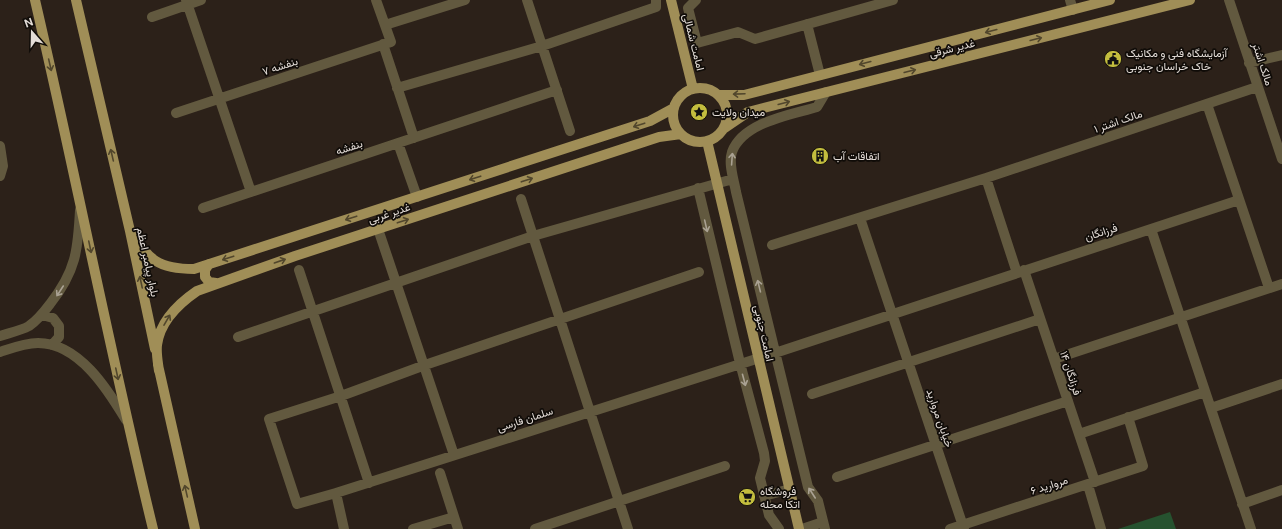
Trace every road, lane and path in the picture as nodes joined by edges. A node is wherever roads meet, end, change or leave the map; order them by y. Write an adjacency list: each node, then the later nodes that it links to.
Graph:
1 (36, 0): 52 (main road, one-way to 52)
2 (69, 0): 23 (main road)
3 (76, 0): 23 (main road, بلوار پیامبر اعظم)
4 (201, 0): 15 (street)
5 (376, 0): 19 (street)
6 (465, 0): 19 (street)
7 (527, 0): 21 (street)
8 (656, 0): 21 (street)
9 (671, 0): 28 (main road, امامت شمالی)
10 (696, 0): 18 (street)
11 (893, 0): 18 (street)
12 (1110, 0): 16 (main road, غدیر شرقی)
13 (1190, 0): 30 (main road, غدیر شرقی, one-way to 13)
14 (1229, 0): 24 (street, مالک اشتر)
15 (187, 2): 17 (street); 32 (street)
16 (1071, 5): 25 (main road, غدیر شرقی, one-way to 25)
17 (152, 17)
18 (806, 24): 25 (street)
19 (385, 25): 20 (street)
20 (387, 43): 27 (street); 32 (street, بنفشه ۷)
21 (542, 46): 27 (street); 29 (street)
22 (1282, 55): 24 (street)
23 (90, 61): 58 (main road, بلوار پیامبر اعظم, one-way to 23)
24 (1249, 63): 26 (street, مالک اشتر)
25 (820, 75): 31 (main road, غدیر شرقی, one-way to 31)
26 (1257, 87): 33 (street, مالک اشتر ۱); 43 (street, مالک اشتر)
27 (397, 88): 39 (street)
28 (693, 89): 31 (main road); 34 (main road)
29 (557, 90): 37 (street); 39 (street, بنفشه)
30 (826, 92): 36 (main road, غدیر شرقی, one-way to 30); 46 (street, one-way to 30)
31 (718, 95): 36 (main road)
32 (220, 99): 35 (street, بنفشه ۷); 49 (street)
33 (1207, 104): 45 (street, مالک اشتر ۱); 53 (street)
34 (674, 108): 38 (main road); 50 (main road, غدیر غربی, one-way to 50)
35 (176, 113)
36 (723, 128): 40 (main road)
37 (570, 131)
38 (681, 134): 40 (main road); 56 (main road, غدیر غربی, one-way to 38)
39 (414, 138): 41 (street, بنفشه)
40 (707, 141): 47 (main road, امامت جنوبی)
41 (398, 143): 49 (street, بنفشه); 50 (street)
42 (0, 146): 44 (street)
43 (1282, 159)
44 (0, 176)
45 (986, 178): 55 (street, مالک اشتر ۱); 63 (street, فرزانگان ۱۴)
46 (733, 179): 47 (street); 79 (street, one-way to 46)
47 (717, 183): 48 (street); 80 (main road, امامت جنوبی)
48 (698, 188): 59 (street); 83 (street, one-way to 83)
49 (251, 192): 54 (street, بنفشه)
50 (417, 196): 61 (main road, غدیر غربی, one-way to 61)
51 (520, 199): 59 (street)
52 (80, 200): 71 (street, one-way to 71); 94 (main road, one-way to 94)
53 (1239, 200): 57 (street, فرزانگان); 68 (street)
54 (203, 208)
55 (860, 218): 60 (street, مالک اشتر ۱); 70 (street, خیابان مروارید)
56 (378, 229): 65 (street); 66 (main road, غدیر غربی, one-way to 56)
57 (1151, 229): 63 (street, فرزانگان); 72 (street)
58 (130, 231): 61 (main road, غدیر غربی); 85 (main road, بلوار پیامبر اعظم, one-way to 58)
59 (533, 236): 65 (street); 73 (street)
60 (772, 245)
61 (209, 264): 66 (main road)
62 (299, 270): 69 (street)
63 (1021, 271): 70 (street, فرزانگان); 74 (street, فرزانگان ۱۴)
64 (699, 272): 73 (street)
65 (396, 282): 69 (street); 84 (street)
66 (216, 283): 85 (main road, غدیر غربی, one-way to 66)
67 (1282, 284): 68 (street)
68 (1268, 288): 72 (street)
69 (314, 312): 76 (street); 89 (street)
70 (893, 314): 79 (street, فرزانگان); 82 (street, خیابان مروارید)
71 (42, 315): 75 (street); 77 (street)
72 (1181, 318): 81 (street); 87 (street)
73 (560, 319): 84 (street); 92 (street)
74 (1040, 319): 81 (street, فرزانگان ۱۴); 82 (street)
75 (0, 336)
76 (238, 337)
77 (52, 345): 78 (street); 94 (street)
78 (0, 352)
79 (775, 353): 80 (street, فرزانگان); 110 (street, one-way to 79)
80 (758, 358): 83 (street, سلمان فارسی); 103 (main road, امامت جنوبی)
81 (1054, 359): 90 (street, فرزانگان ۱۴)
82 (909, 362): 88 (street); 96 (street, خیابان مروارید)
83 (740, 363): 92 (street, سلمان فارسی); 106 (street, one-way to 106)
84 (425, 365): 89 (street); 97 (street)
85 (159, 371): 113 (main road, بلوار پیامبر اعظم, one-way to 85)
86 (1282, 384): 91 (street)
87 (1205, 392): 91 (street); 93 (street)
88 (812, 394)
89 (341, 396): 101 (street); 105 (street, سلمان فارسی)
90 (1068, 401): 95 (street, فرزانگان ۱۴); 96 (street)
91 (1210, 408): 108 (street)
92 (590, 411): 97 (street, سلمان فارسی); 107 (street)
93 (1128, 417): 95 (street); 102 (street, مروارید ۶)
94 (127, 421): 112 (main road)
95 (1079, 434): 102 (street, فرزانگان ۱۴)
96 (937, 444): 100 (street); 111 (street, خیابان مروارید)
97 (454, 455): 101 (street, سلمان فارسی)
98 (725, 466): 107 (street)
99 (440, 473): 109 (street)
100 (837, 478)
101 (369, 483): 105 (street, سلمان فارسی)
102 (1091, 484): 111 (street, مروارید ۶); 122 (street, فرزانگان ۱۴)
103 (790, 489): 106 (street); 120 (main road, امامت جنوبی)
104 (1282, 490): 108 (street)
105 (336, 493): 114 (street)
106 (764, 496): 119 (street)
107 (620, 502): 117 (street); 118 (street)
108 (1242, 504): 123 (street)
109 (454, 517): 115 (street); 116 (street)
110 (824, 526): 120 (street)
111 (964, 527): 121 (street, مروارید ۶)
112 (153, 529)
113 (195, 529)
114 (344, 529)
115 (413, 529)
116 (458, 529)
117 (535, 529)
118 (628, 529)
119 (779, 529)
120 (801, 529)
121 (950, 529)
122 (1102, 529)
123 (1251, 529)

